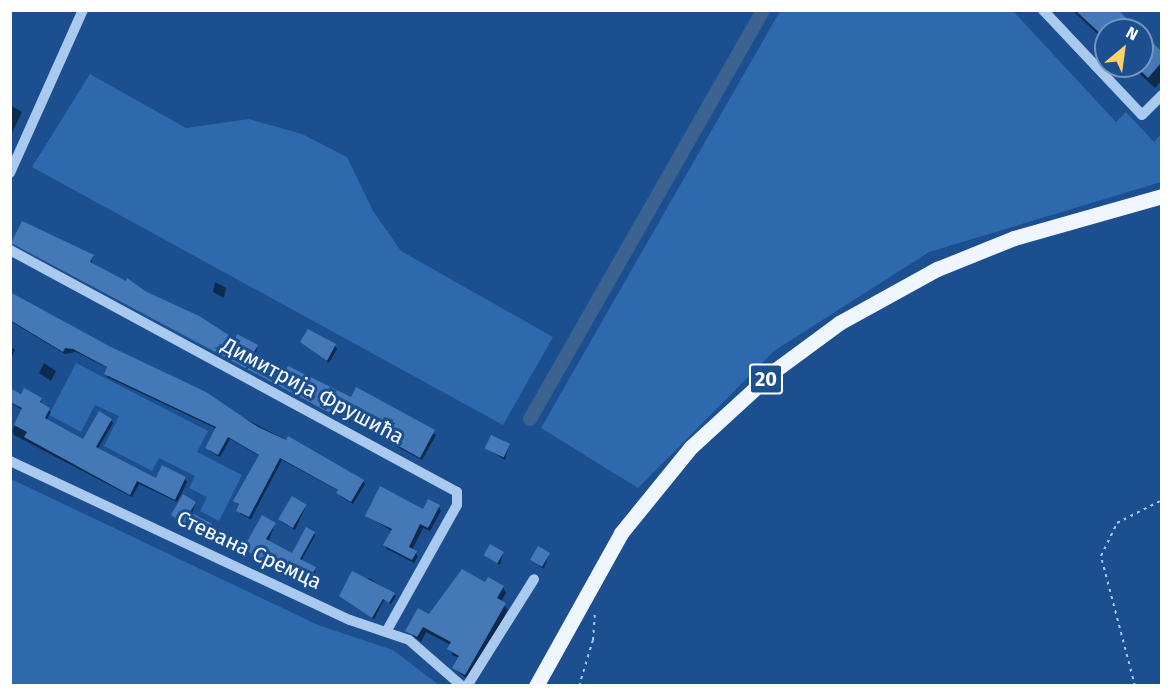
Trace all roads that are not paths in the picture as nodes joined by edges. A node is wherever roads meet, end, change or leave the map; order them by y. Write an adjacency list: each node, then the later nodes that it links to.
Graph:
1 (83, 10): 4 (street)
2 (1043, 10): 3 (street)
3 (1161, 95)
4 (10, 174)
5 (1161, 196): 12 (main road, 20)
6 (10, 250): 9 (street, Димитрија Фрушића)
7 (10, 461): 9 (street, Стевана Сремца)
8 (534, 579): 11 (street)
9 (387, 630): 10 (street, Стевана Сремца)
10 (462, 686)
11 (467, 686)
12 (536, 686)

